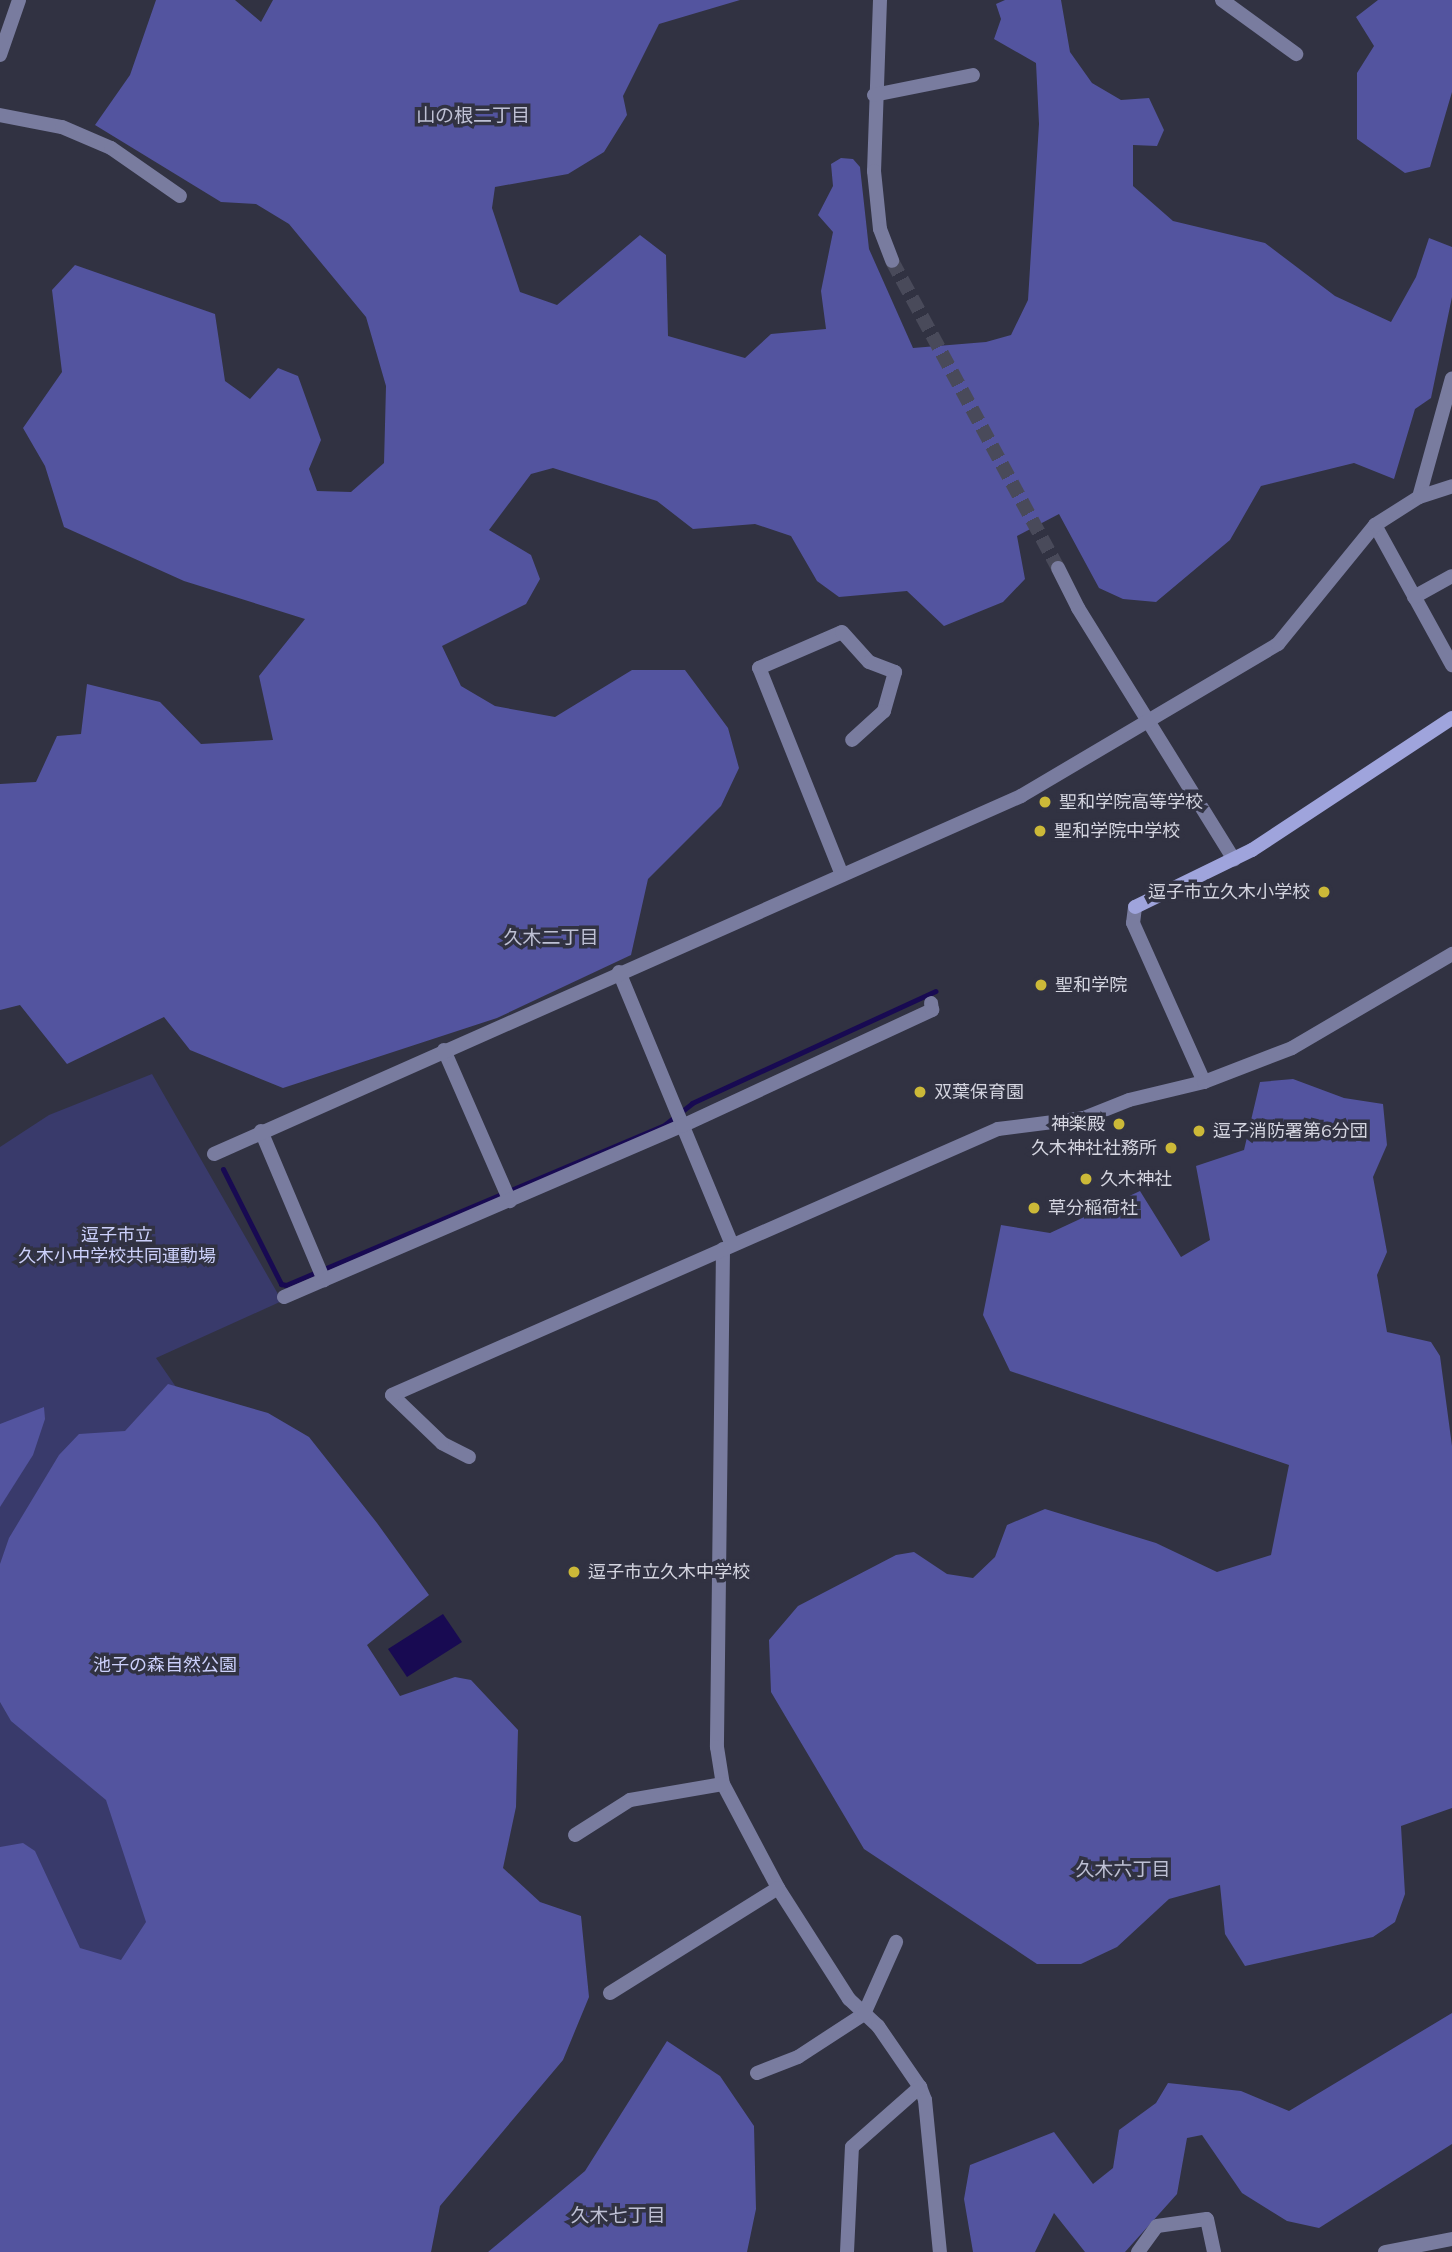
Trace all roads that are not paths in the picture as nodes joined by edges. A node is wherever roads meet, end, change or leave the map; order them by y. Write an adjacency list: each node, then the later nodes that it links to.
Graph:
1 (19, 0): 5 (street)
2 (880, 0): 7 (street)
3 (1222, 0): 4 (street)
4 (1296, 54)
5 (0, 55)
6 (973, 75): 7 (street)
7 (874, 95): 10 (street)
8 (0, 115): 9 (street)
9 (180, 196)
10 (892, 261)
11 (1452, 378): 13 (street)
12 (1452, 486): 13 (street)
13 (1419, 497): 14 (street)
14 (1375, 525): 17 (street); 20 (street)
15 (1058, 568): 20 (street)
16 (1452, 576): 17 (street)
17 (1415, 597): 18 (street)
18 (1452, 665)
19 (1452, 718): 22 (street)
20 (1146, 721): 22 (street); 23 (street)
21 (852, 740): 23 (street)
22 (1234, 860): 28 (street)
23 (842, 875): 25 (street)
24 (1452, 954): 28 (street)
25 (619, 972): 27 (street); 29 (street)
26 (931, 1003): 29 (street)
27 (444, 1050): 30 (street); 32 (street)
28 (1204, 1082): 33 (street)
29 (679, 1118): 32 (street); 33 (street)
30 (261, 1131): 31 (street); 34 (street)
31 (214, 1154)
32 (508, 1195): 34 (street)
33 (727, 1247): 36 (street); 37 (street)
34 (322, 1275): 35 (street)
35 (284, 1297)
36 (469, 1457)
37 (723, 1784): 38 (street); 39 (street)
38 (575, 1835)
39 (778, 1888): 41 (street); 42 (street)
40 (896, 1942): 42 (street)
41 (610, 1993)
42 (864, 2014): 43 (street); 44 (street)
43 (757, 2073)
44 (920, 2087): 47 (street); 48 (street)
45 (1452, 2239): 46 (street)
46 (1418, 2249): 51 (street)
47 (847, 2252)
48 (940, 2252)
49 (1138, 2252): 50 (street)
50 (1214, 2252)
51 (1385, 2252)

